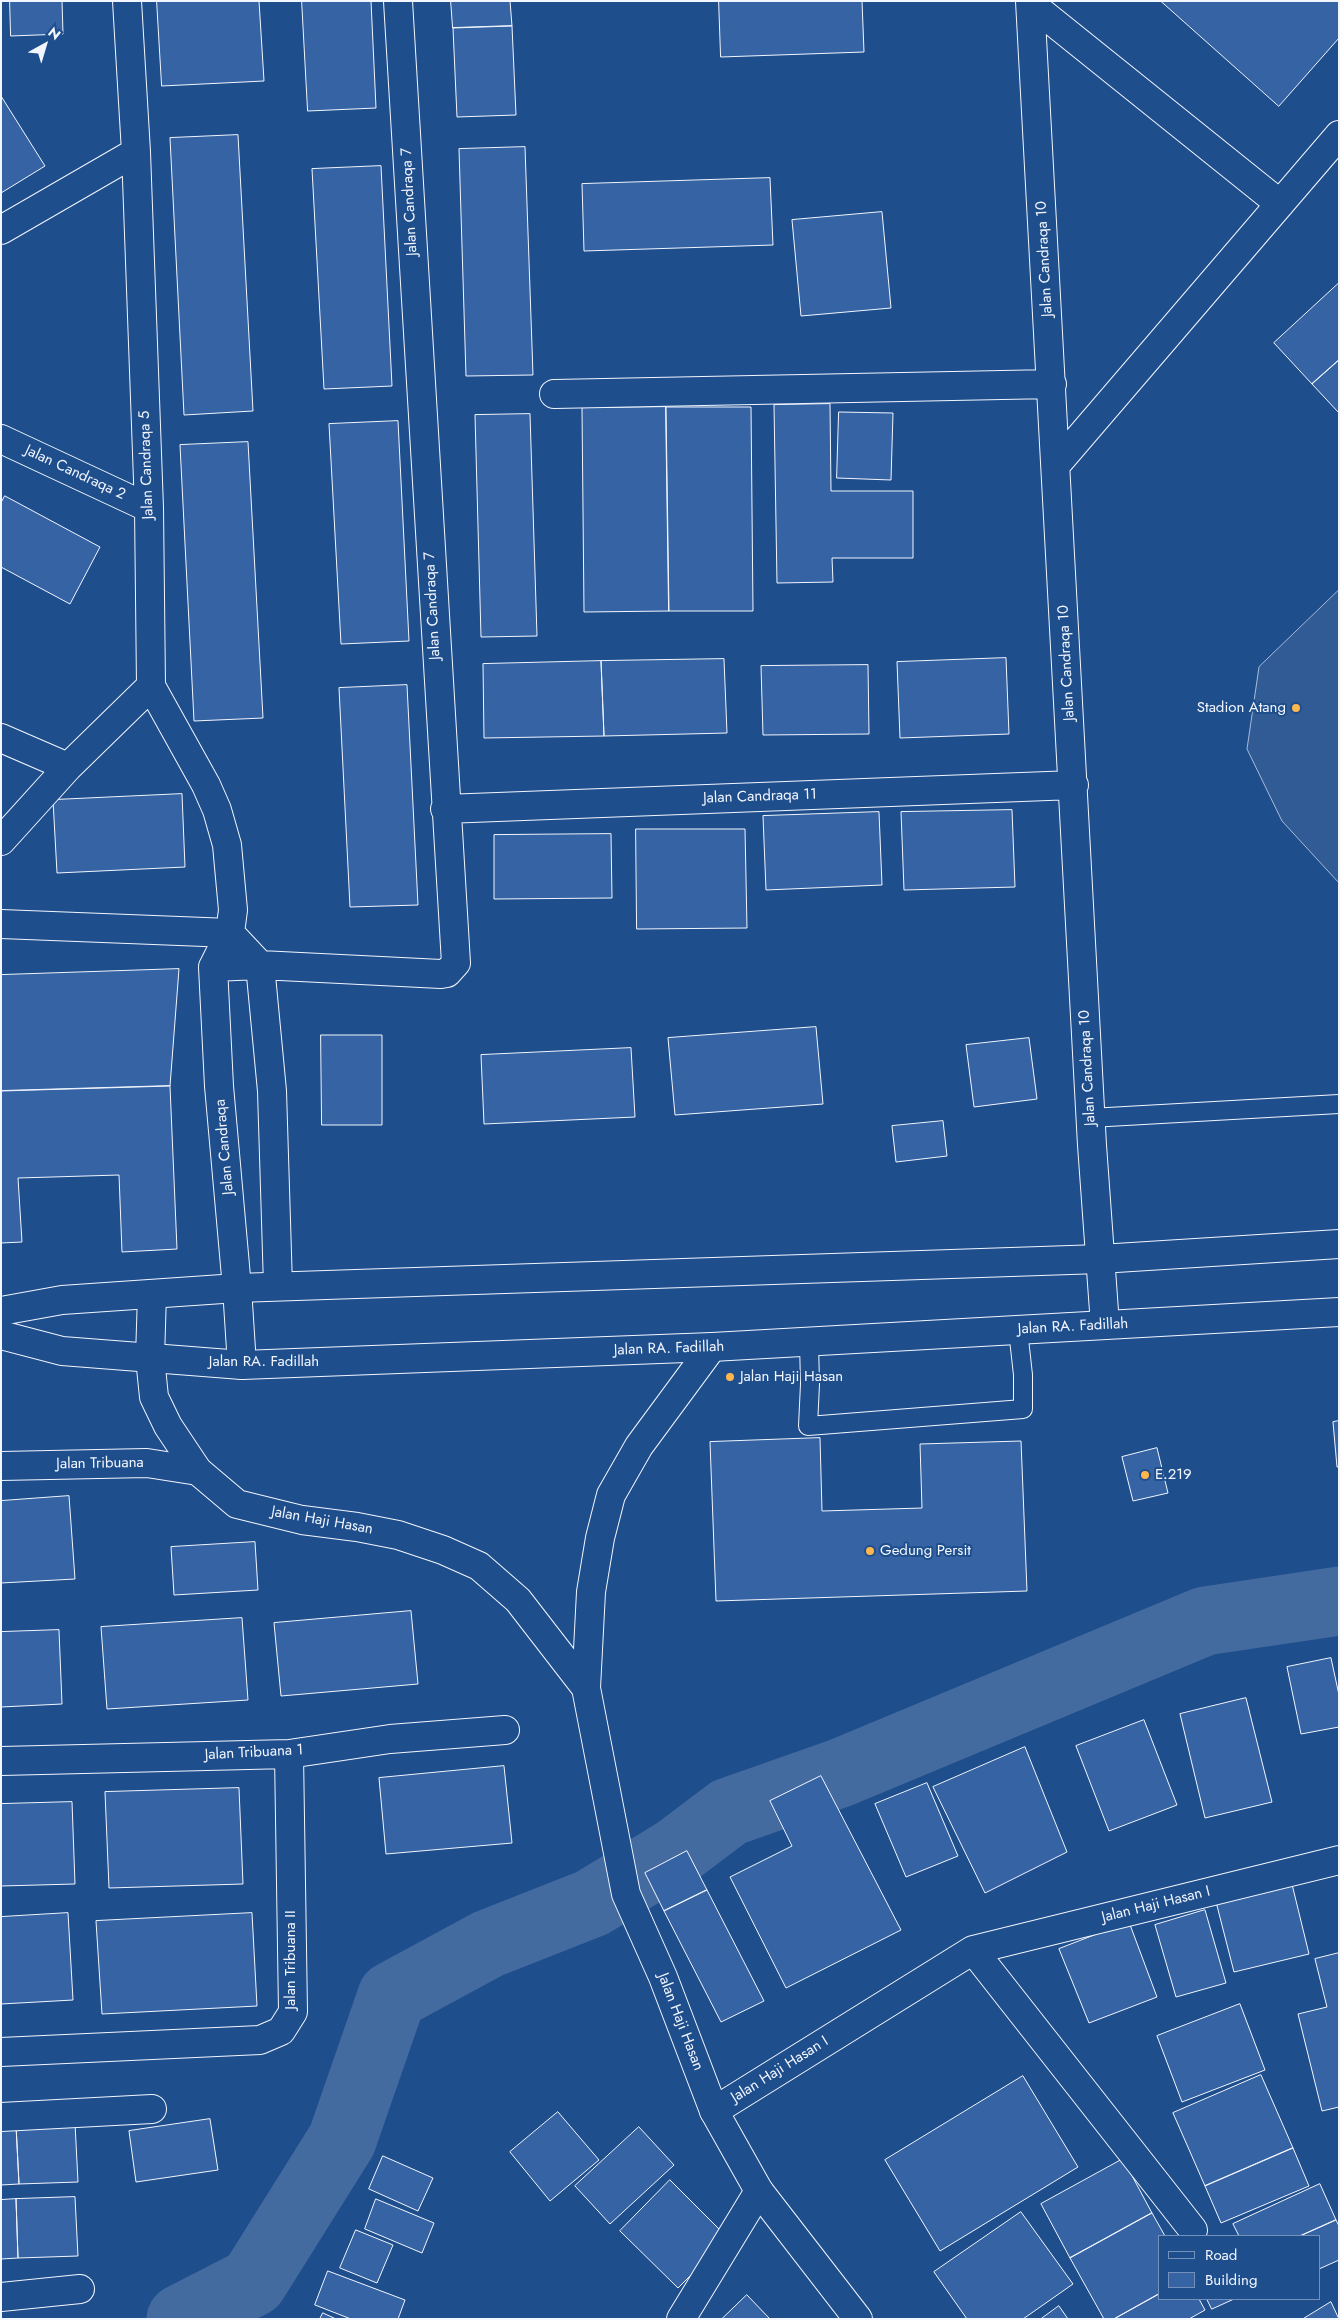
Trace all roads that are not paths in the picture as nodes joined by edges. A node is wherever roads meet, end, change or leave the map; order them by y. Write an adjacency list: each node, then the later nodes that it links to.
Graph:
1 (127, 1): 5 (street, Jalan Candraqa 5)
2 (398, 1): 17 (street, Jalan Candraqa 7)
3 (1031, 3): 6 (street); 8 (street, Jalan Candraqa 10)
4 (1339, 135): 6 (street)
5 (136, 152): 7 (street); 12 (street, Jalan Candraqa 5)
6 (1280, 204): 11 (street)
7 (1, 230)
8 (1052, 384): 9 (street); 11 (street, Jalan Candraqa 10)
9 (554, 394)
10 (1, 439): 12 (street, Jalan Candraqa 2)
11 (1056, 465): 16 (street, Jalan Candraqa 10)
12 (149, 508): 13 (street, Jalan Candraqa 5)
13 (151, 686): 15 (street); 19 (street, Jalan Candraqa 5)
14 (1, 738): 15 (street)
15 (68, 767): 18 (street)
16 (1074, 785): 17 (street, Jalan Candraqa 11); 24 (street, Jalan Candraqa 10)
17 (445, 809): 21 (street, Jalan Candraqa 7)
18 (1, 840)
19 (232, 922): 20 (street); 21 (street); 22 (street, Jalan Candraqa)
20 (1, 924)
21 (260, 965): 22 (street, Jalan Candraqa 7); 27 (street)
22 (213, 967): 28 (street, Jalan Candraqa)
23 (1339, 1104): 24 (lane)
24 (1090, 1118): 26 (street, Jalan Candraqa 10)
25 (1339, 1244): 26 (street)
26 (1100, 1259): 27 (street); 32 (street, Jalan Candraqa 10)
27 (278, 1286): 28 (street)
28 (238, 1288): 29 (street); 38 (street, Jalan Candraqa)
29 (152, 1294): 30 (street); 37 (street, Jalan Haji Hasan)
30 (1, 1312)
31 (1339, 1312): 32 (street, Jalan RA. Fadillah)
32 (1105, 1325): 33 (street, Jalan RA. Fadillah)
33 (1018, 1330): 35 (street, Jalan RA. Fadillah); 35 (lane)
34 (1, 1335): 37 (street, Jalan RA. Fadillah)
35 (809, 1342): 36 (street, Jalan RA. Fadillah)
36 (712, 1347): 38 (street, Jalan RA. Fadillah); 41 (street, Jalan Haji Hasan)
37 (150, 1358): 38 (street, Jalan RA. Fadillah); 40 (street, Jalan Haji Hasan)
38 (242, 1365)
39 (1, 1466): 40 (street, Jalan Tribuana)
40 (198, 1471): 41 (street, Jalan Haji Hasan)
41 (586, 1688): 49 (street, Jalan Haji Hasan)
42 (505, 1730): 43 (street, Jalan Tribuana 1)
43 (289, 1754): 44 (street, Jalan Tribuana 1); 47 (street, Jalan Tribuana II)
44 (1, 1761)
45 (1339, 1860): 46 (street, Jalan Haji Hasan I)
46 (973, 1950): 49 (street, Jalan Haji Hasan I); 52 (street)
47 (1, 2052)
48 (152, 2108): 50 (street)
49 (714, 2111): 51 (street, Jalan Haji Hasan)
50 (1, 2117)
51 (759, 2191): 55 (street); 56 (street, Jalan Haji Hasan)
52 (1193, 2230)
53 (80, 2290): 54 (street)
54 (1, 2297)
55 (681, 2319)
56 (858, 2319)

